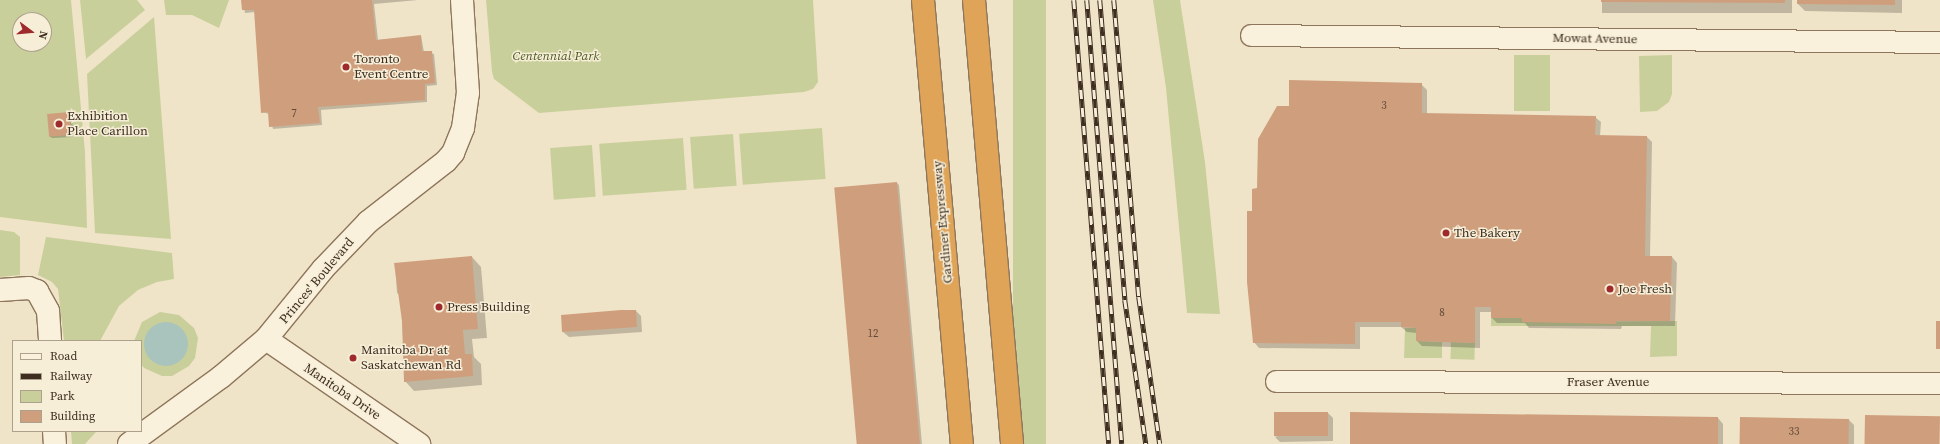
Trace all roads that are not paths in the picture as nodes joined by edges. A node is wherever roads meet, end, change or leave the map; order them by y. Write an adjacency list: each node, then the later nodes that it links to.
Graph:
1 (462, 0): 7 (street, Princes' Boulevard)
2 (923, 0): 15 (highway, Gardiner Expressway)
3 (974, 0): 16 (highway)
4 (1251, 35): 5 (street, Mowat Avenue)
5 (1940, 42)
6 (0, 290): 8 (street)
7 (266, 339): 13 (street, Princes' Boulevard); 14 (street, Manitoba Drive)
8 (50, 340)
9 (1276, 381): 10 (street, Fraser Avenue)
10 (1940, 383)
11 (54, 432): 12 (street)
12 (55, 444)
13 (129, 444)
14 (419, 444)
15 (962, 444)
16 (1012, 444)

